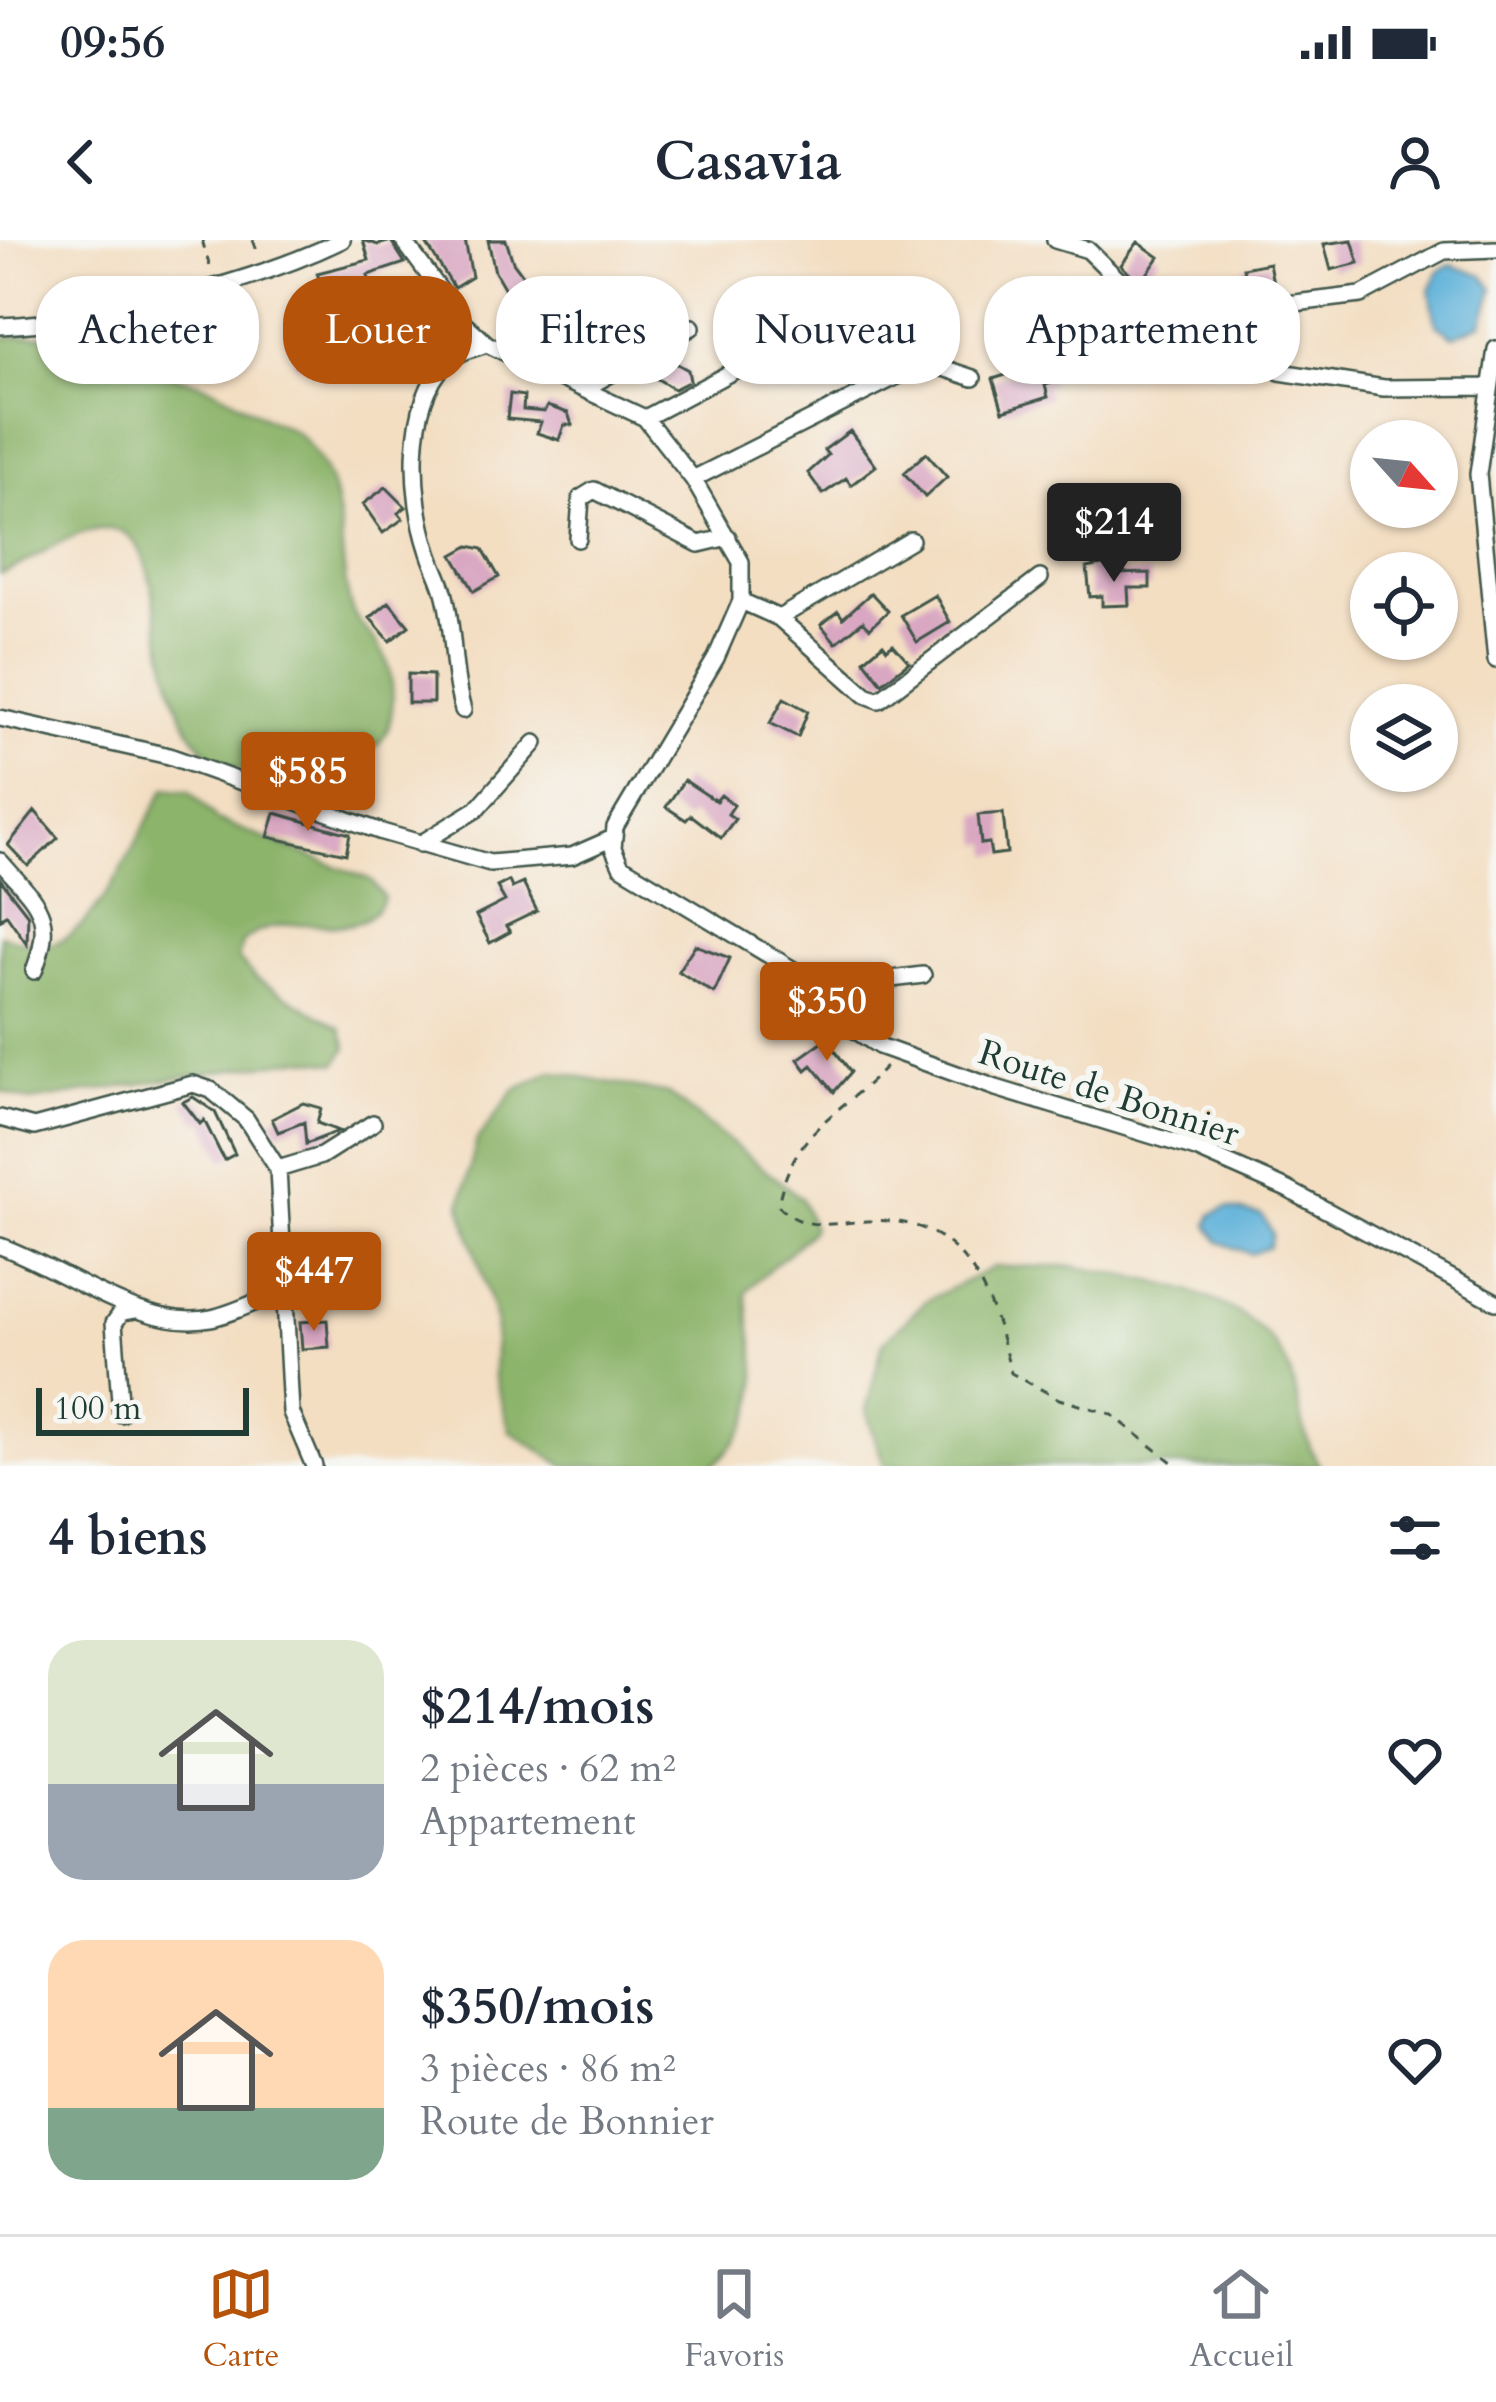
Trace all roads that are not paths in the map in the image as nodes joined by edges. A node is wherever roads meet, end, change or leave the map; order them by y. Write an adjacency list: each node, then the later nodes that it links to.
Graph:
1 (342, 240): 7 (street)
2 (403, 240): 9 (street)
3 (1055, 240): 5 (street)
4 (1496, 249): 6 (street)
5 (1115, 276)
6 (1300, 303)
7 (0, 326)
8 (692, 327): 14 (street)
9 (487, 344): 14 (street); 26 (street)
10 (1496, 349): 15 (street)
11 (1300, 375): 15 (street)
12 (973, 378): 17 (street)
13 (713, 382): 16 (street)
14 (588, 387): 16 (street)
15 (1489, 387): 22 (street)
16 (645, 418): 17 (street)
17 (693, 479): 18 (street)
18 (728, 537): 19 (street); 23 (street)
19 (578, 539)
20 (911, 540): 24 (street)
21 (1040, 578): 24 (street)
22 (1494, 600): 25 (street)
23 (741, 602): 24 (street); 29 (street)
24 (779, 619)
25 (1496, 660)
26 (463, 710)
27 (0, 718): 30 (street)
28 (535, 742): 30 (street)
29 (614, 838): 30 (street); 34 (street, Route de Bonnier)
30 (420, 844)
31 (0, 861): 32 (street)
32 (34, 971)
33 (923, 975): 34 (street)
34 (813, 989): 40 (street, Route de Bonnier)
35 (0, 1118): 37 (street)
36 (373, 1123): 37 (street)
37 (278, 1169): 39 (street)
38 (0, 1246): 41 (street)
39 (282, 1291): 41 (street); 43 (street)
40 (1496, 1303)
41 (138, 1310): 42 (street)
42 (121, 1414)
43 (314, 1466)

